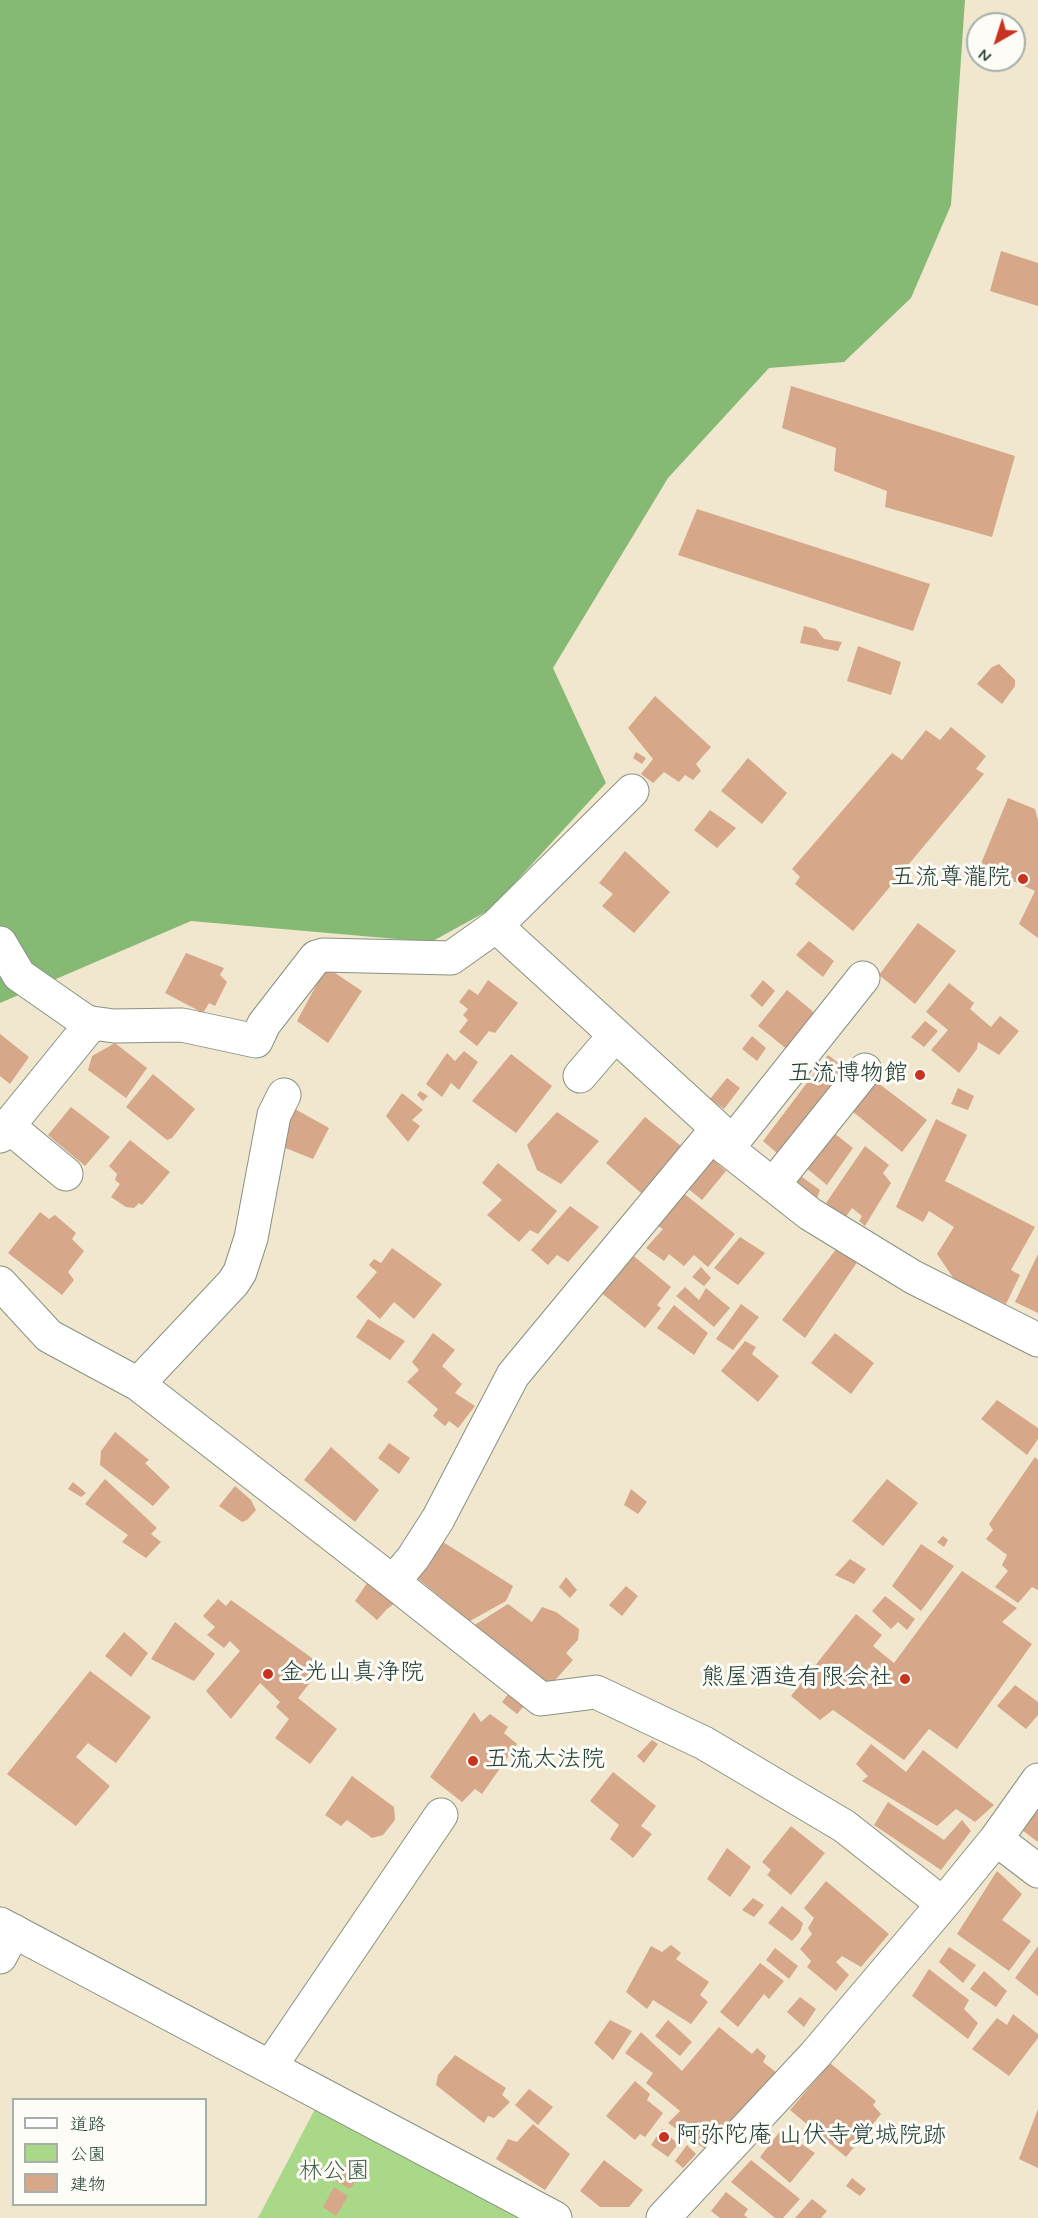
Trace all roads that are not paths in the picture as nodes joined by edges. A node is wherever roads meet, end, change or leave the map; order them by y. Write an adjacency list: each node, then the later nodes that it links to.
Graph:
1 (632, 791): 2 (street)
2 (496, 926): 5 (street); 6 (street)
3 (0, 942): 5 (street)
4 (863, 978): 11 (street)
5 (92, 1023): 10 (street)
6 (615, 1035): 8 (street); 11 (street)
7 (865, 1070): 13 (street)
8 (580, 1076)
9 (284, 1095): 16 (street)
10 (4, 1132): 12 (street)
11 (719, 1142): 13 (street); 17 (street)
12 (66, 1174)
13 (773, 1185): 15 (street)
14 (0, 1283): 16 (street)
15 (1038, 1340)
16 (138, 1384): 17 (street)
17 (393, 1582): 22 (street)
18 (1038, 1780): 20 (street)
19 (441, 1815): 24 (street)
20 (996, 1839): 21 (street); 22 (street)
21 (1038, 1871)
22 (943, 1904): 26 (street)
23 (5, 1937): 24 (street)
24 (270, 2067): 25 (street)
25 (544, 2215)
26 (663, 2218)

